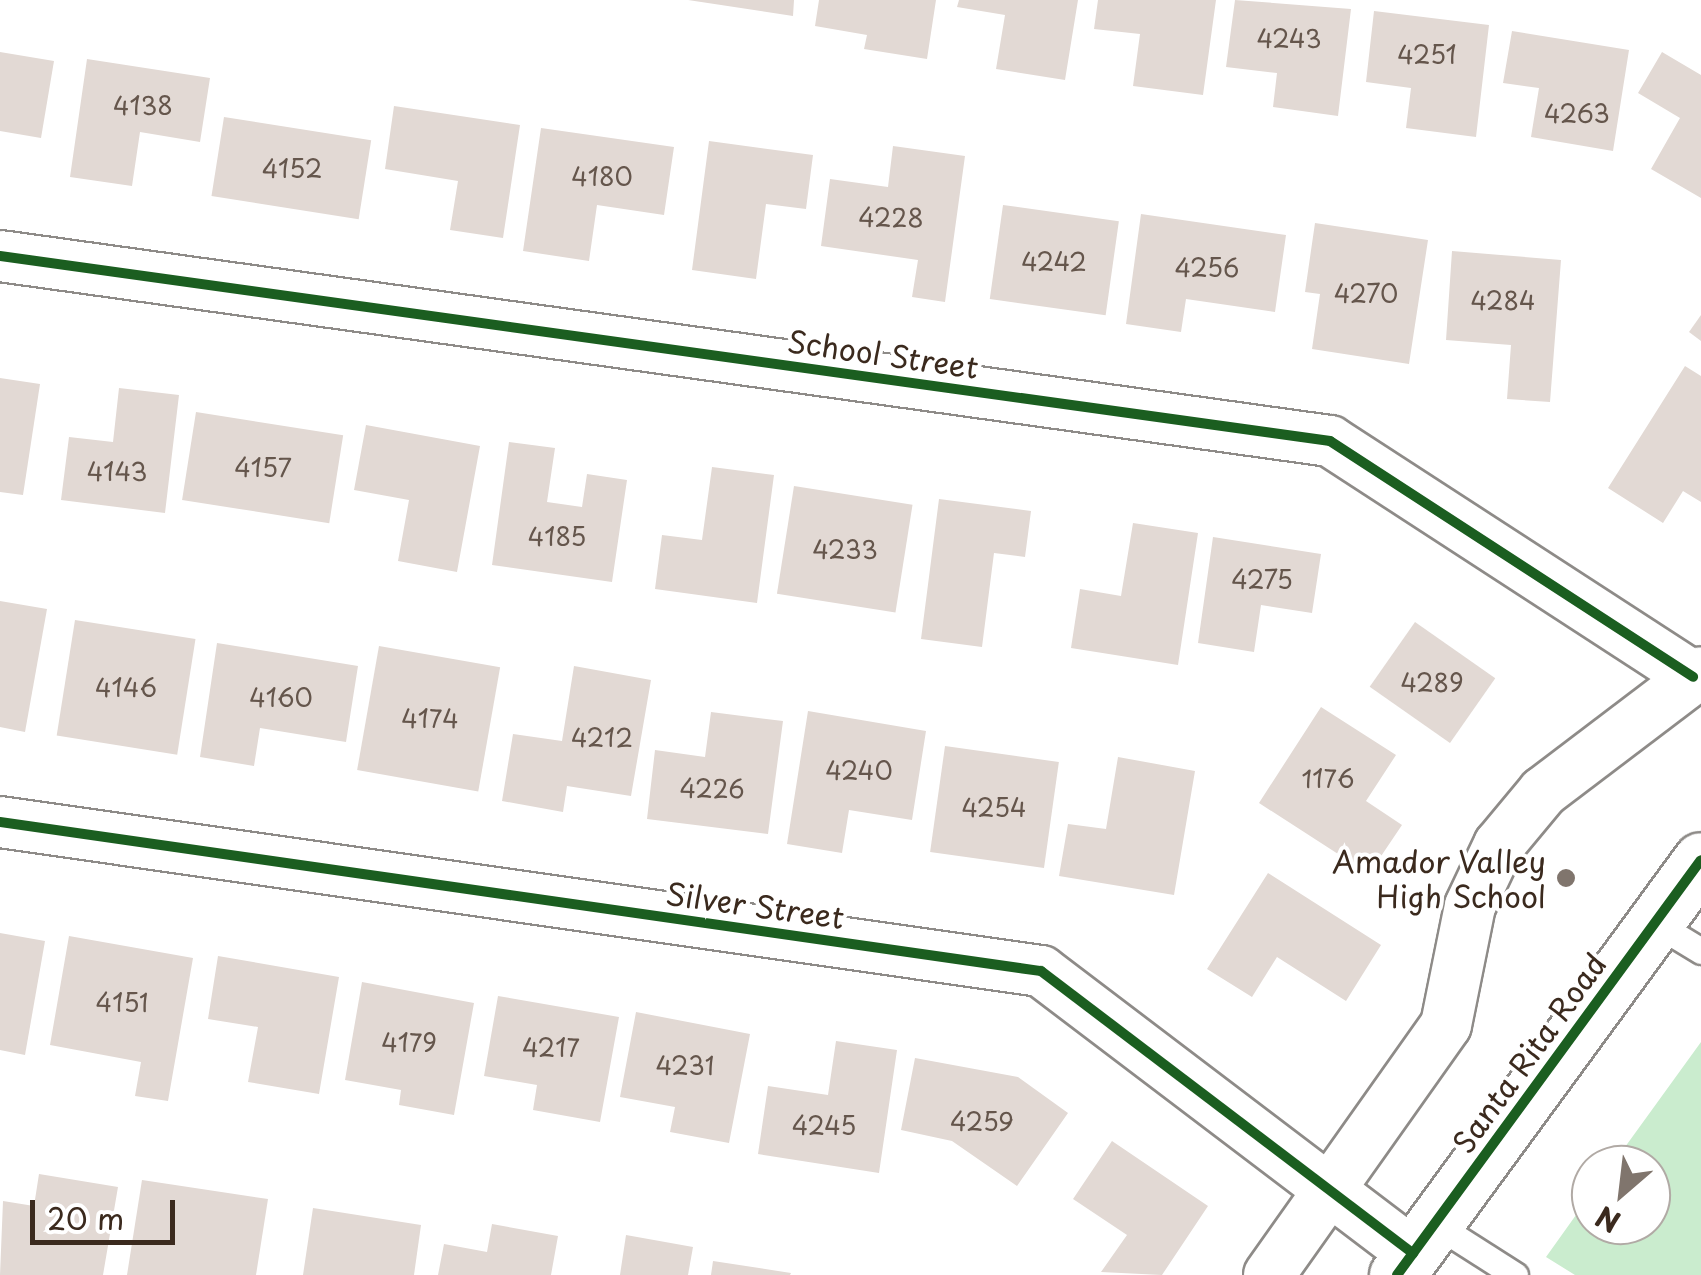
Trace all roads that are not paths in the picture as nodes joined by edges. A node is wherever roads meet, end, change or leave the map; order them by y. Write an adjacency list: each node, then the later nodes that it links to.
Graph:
1 (0, 256): 2 (street, School Street)
2 (1697, 675): 7 (street)
3 (0, 822): 7 (street, Silver Street)
4 (1701, 860): 5 (main road, Santa Rita Road)
5 (1655, 923): 6 (lane); 8 (main road, Santa Rita Road)
6 (1701, 951)
7 (1330, 1190): 8 (street, Silver Street); 9 (street)
8 (1415, 1250): 10 (lane)
9 (1269, 1275)
10 (1514, 1275)

